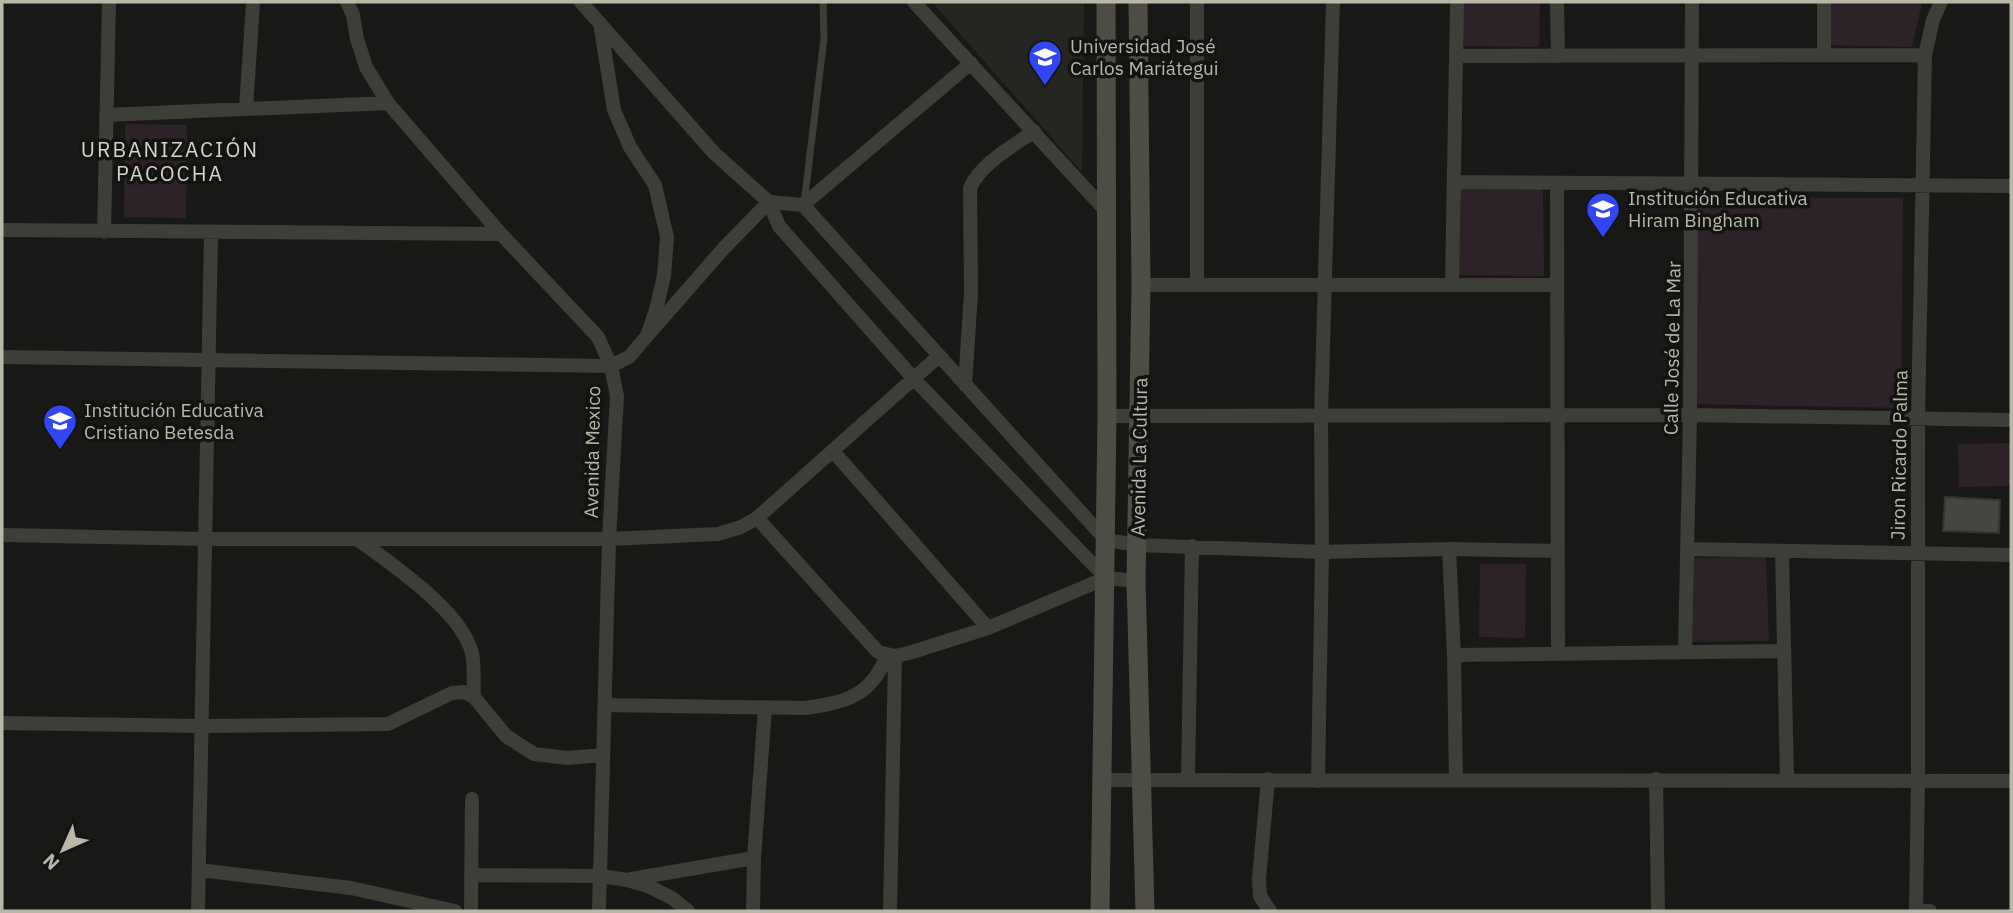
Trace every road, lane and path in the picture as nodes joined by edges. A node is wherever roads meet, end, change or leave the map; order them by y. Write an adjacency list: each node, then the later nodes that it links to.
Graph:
1 (108, 2): 25 (street)
2 (253, 2): 24 (street)
3 (347, 2): 23 (street, Avenida Mexico)
4 (581, 2): 16 (street)
5 (823, 2): 33 (lane)
6 (914, 2): 22 (street)
7 (1106, 2): 34 (street, Avenida La Cultura)
8 (1138, 2): 40 (street, Avenida La Cultura)
9 (1197, 2): 41 (street)
10 (1333, 2): 39 (street)
11 (1457, 2): 19 (street)
12 (1557, 2): 20 (street)
13 (1692, 2): 21 (street, Calle José de La Mar)
14 (1824, 2): 17 (street)
15 (1941, 2): 18 (street, Jiron Ricardo Palma)
16 (600, 23): 32 (street); 44 (street)
17 (1824, 55): 18 (street); 21 (street)
18 (1925, 55): 30 (street, Jiron Ricardo Palma)
19 (1457, 56): 20 (street); 27 (street)
20 (1558, 56): 21 (street)
21 (1692, 56): 29 (street, Calle José de La Mar)
22 (971, 63): 26 (street); 33 (street)
23 (388, 103): 24 (street); 38 (street, Avenida Mexico)
24 (246, 109): 25 (street)
25 (106, 115): 36 (street)
26 (1034, 131): 34 (street); 50 (street)
27 (1454, 182): 28 (street); 42 (street)
28 (1558, 183): 29 (street); 43 (street)
29 (1693, 184): 30 (street); 52 (street, Calle José de La Mar)
30 (1923, 186): 31 (street); 56 (street, Jiron Ricardo Palma)
31 (2011, 186)
32 (769, 202): 33 (street); 44 (street); 49 (street)
33 (803, 205): 46 (street)
34 (1105, 209): 53 (street, Avenida La Cultura)
35 (2, 230): 36 (street)
36 (104, 232): 37 (street)
37 (211, 233): 38 (street); 47 (street)
38 (501, 234): 48 (street, Avenida Mexico)
39 (1324, 284): 41 (street); 42 (street); 51 (street)
40 (1141, 285): 41 (street); 54 (street, Avenida La Cultura)
41 (1197, 285)
42 (1452, 285): 43 (street)
43 (1558, 285): 55 (street)
44 (647, 336): 48 (street)
45 (2, 356): 47 (street)
46 (939, 356): 49 (street); 50 (street)
47 (209, 360): 48 (street); 61 (street)
48 (611, 366): 63 (street, Avenida Mexico)
49 (914, 379): 58 (street); 74 (street)
50 (965, 386): 64 (street)
51 (1321, 415): 54 (street); 55 (street); 71 (street)
52 (1690, 415): 55 (street); 56 (street); 68 (street, Calle José de La Mar)
53 (1107, 416): 54 (street); 64 (street, Avenida La Cultura)
54 (1139, 416): 65 (street, Avenida La Cultura)
55 (1558, 416): 69 (street)
56 (1918, 420): 57 (street); 72 (street, Jiron Ricardo Palma)
57 (2011, 420)
58 (833, 451): 59 (street); 76 (street)
59 (757, 518): 63 (street); 81 (street)
60 (2, 536): 61 (street)
61 (205, 539): 62 (street); 86 (street)
62 (357, 539): 63 (street); 82 (street)
63 (609, 539): 83 (street, Avenida Mexico)
64 (1106, 540): 65 (street); 74 (street, Avenida La Cultura)
65 (1137, 545): 66 (street); 75 (street, Avenida La Cultura)
66 (1192, 546): 71 (street); 89 (street)
67 (1449, 549): 69 (street); 71 (street); 80 (street)
68 (1688, 549): 70 (street); 78 (street, Calle José de La Mar)
69 (1558, 551): 79 (street)
70 (1782, 551): 72 (street); 77 (street)
71 (1322, 552): 93 (street)
72 (1917, 553): 73 (street); 96 (street, Jiron Ricardo Palma)
73 (2011, 555)
74 (1106, 578): 75 (street); 76 (street); 92 (street, Avenida La Cultura)
75 (1136, 581): 88 (street, Avenida La Cultura)
76 (988, 628): 81 (street)
77 (1784, 651): 78 (street); 95 (street)
78 (1685, 652): 79 (street)
79 (1558, 653): 80 (street)
80 (1454, 655): 94 (street)
81 (891, 656): 84 (street); 110 (street)
82 (474, 697): 86 (street); 87 (street)
83 (605, 705): 84 (street); 87 (street, Avenida Mexico)
84 (765, 708): 99 (street)
85 (2, 723): 86 (street)
86 (202, 726): 100 (street)
87 (603, 755): 102 (street, Avenida Mexico)
88 (1141, 778): 89 (street); 92 (street); 112 (street, Avenida La Cultura)
89 (1188, 779): 90 (street)
90 (1268, 779): 93 (street); 113 (street)
91 (1656, 779): 94 (street); 95 (street); 114 (street)
92 (1101, 780): 111 (street, Avenida La Cultura)
93 (1318, 780): 94 (street)
94 (1456, 780)
95 (1787, 780): 96 (street)
96 (1919, 780): 97 (street); 115 (street, Jiron Ricardo Palma)
97 (2011, 781)
98 (472, 799): 101 (street)
99 (754, 858): 103 (street); 109 (street)
100 (199, 870): 104 (street); 105 (street)
101 (471, 875): 102 (street); 106 (street)
102 (600, 876): 103 (street); 107 (street, Avenida Mexico)
103 (627, 880): 108 (street)
104 (198, 911)
105 (455, 911)
106 (471, 911)
107 (599, 911)
108 (688, 911)
109 (753, 911)
110 (890, 911)
111 (1100, 911)
112 (1145, 911)
113 (1270, 911)
114 (1658, 911)
115 (1916, 911): 116 (street)
116 (1930, 911)

